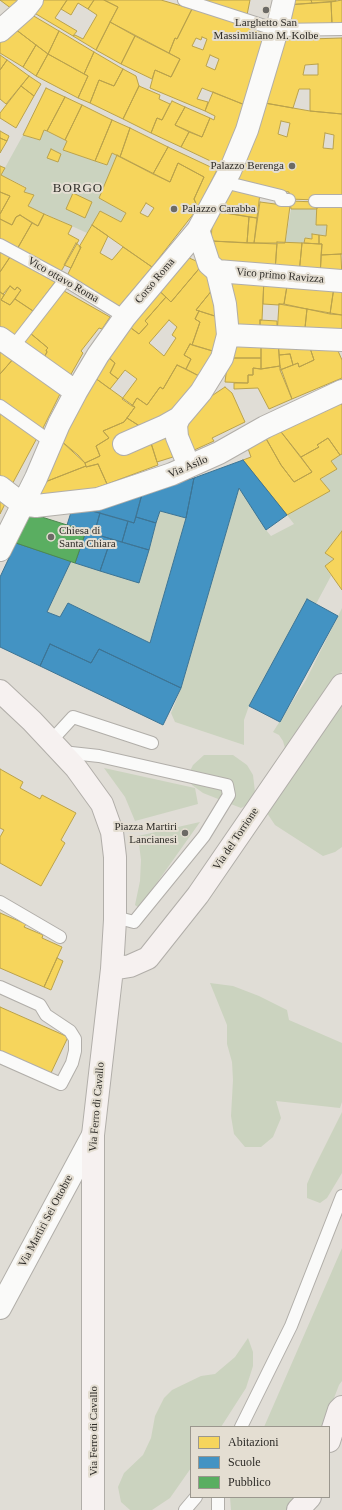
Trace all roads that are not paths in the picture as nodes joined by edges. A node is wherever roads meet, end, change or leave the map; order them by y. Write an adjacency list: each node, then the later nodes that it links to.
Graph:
1 (32, 0): 6 (street)
2 (184, 0): 5 (lane)
3 (284, 0): 5 (street, Corso Roma)
4 (342, 28): 5 (lane)
5 (277, 30): 7 (street, Corso Roma)
6 (0, 31)
7 (224, 182): 8 (lane); 11 (street, Corso Roma)
8 (289, 200)
9 (316, 201): 10 (lane)
10 (342, 201)
11 (198, 230): 13 (street); 16 (street, Corso Roma)
12 (0, 245): 14 (lane, Vico ottavo Roma)
13 (217, 271): 15 (street, Vico primo Ravizza); 17 (street)
14 (65, 280): 16 (lane, Vico ottavo Roma); 19 (lane)
15 (342, 281)
16 (125, 317): 21 (street, Corso Roma)
17 (228, 335): 18 (street); 23 (street)
18 (342, 340)
19 (6, 342): 21 (street)
20 (342, 391): 26 (street, Via Asilo)
21 (76, 392): 24 (street, Corso Roma)
22 (0, 406): 24 (lane)
23 (172, 422): 25 (street); 26 (street)
24 (51, 442): 28 (street, Corso Roma)
25 (124, 444)
26 (190, 466): 28 (street, Via Asilo)
27 (0, 487): 28 (street)
28 (22, 504): 29 (street, Corso Roma)
29 (0, 550)
30 (342, 685): 38 (street, Via del Torrione)
31 (0, 691): 34 (street, Via Ferro di Cavallo)
32 (0, 713): 34 (street, Via Ferro di Cavallo)
33 (152, 743): 34 (lane)
34 (57, 747): 36 (street, Via Ferro di Cavallo); 36 (lane)
35 (0, 902): 37 (lane)
36 (115, 916): 38 (street, Via Ferro di Cavallo)
37 (60, 937)
38 (112, 969): 41 (street, Via Ferro di Cavallo)
39 (0, 987): 40 (lane)
40 (0, 1057)
41 (93, 1135): 43 (street, Via Martiri Sei Ottobre); 50 (street, Via Ferro di Cavallo)
42 (342, 1196): 45 (lane)
43 (0, 1308)
44 (342, 1407): 46 (street)
45 (241, 1426)
46 (330, 1438)
47 (195, 1498): 51 (lane)
48 (218, 1498): 52 (lane)
49 (309, 1498): 53 (street)
50 (97, 1505)
51 (185, 1510)
52 (218, 1510)
53 (298, 1510)

